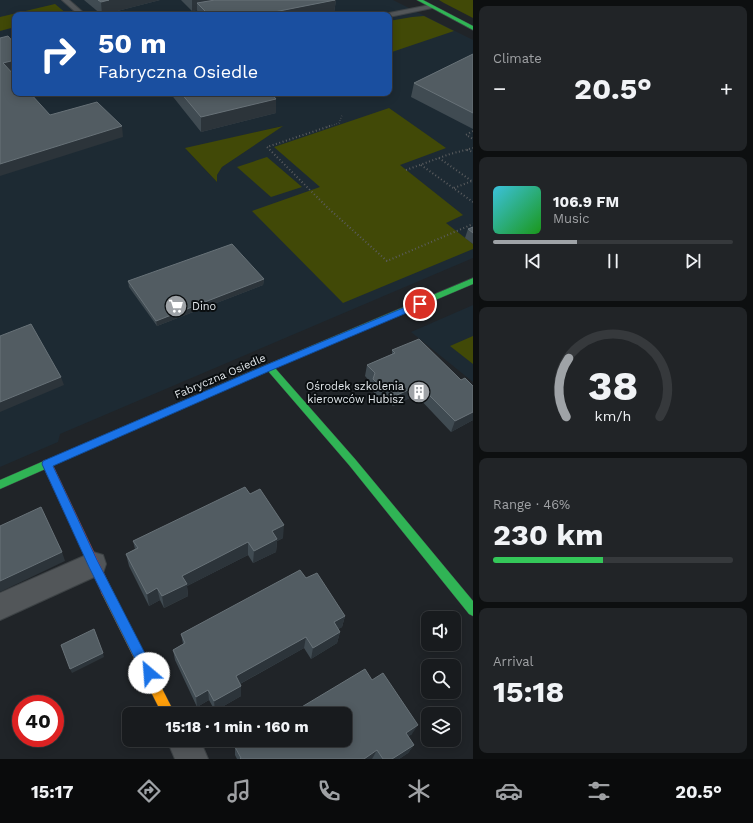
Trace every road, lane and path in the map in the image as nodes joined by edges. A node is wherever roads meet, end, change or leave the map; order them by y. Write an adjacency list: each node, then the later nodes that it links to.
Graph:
1 (65, 0): 5 (lane)
2 (419, 0): 3 (street)
3 (430, 7): 7 (lane); 8 (street)
4 (220, 9): 6 (lane)
5 (79, 12)
6 (205, 12)
7 (392, 14)
8 (473, 28)
9 (342, 115): 21 (path)
10 (473, 131): 11 (path)
11 (473, 139)
12 (473, 148): 13 (path)
13 (467, 150): 14 (path); 15 (path)
14 (473, 152)
15 (439, 158): 16 (path); 18 (path)
16 (421, 164): 17 (path); 19 (path)
17 (406, 170)
18 (472, 181): 19 (path)
19 (454, 188): 20 (path)
20 (473, 202)
21 (473, 224)
22 (473, 281): 23 (street, Fabryczna Osiedle)
23 (269, 367): 24 (street, Fabryczna Osiedle); 28 (street)
24 (47, 464): 25 (street, Fabryczna Osiedle); 26 (street)
25 (0, 486)
26 (93, 564): 27 (street); 29 (street)
27 (0, 607)
28 (473, 610)
29 (165, 707)
30 (186, 747): 31 (street)
31 (192, 759)

